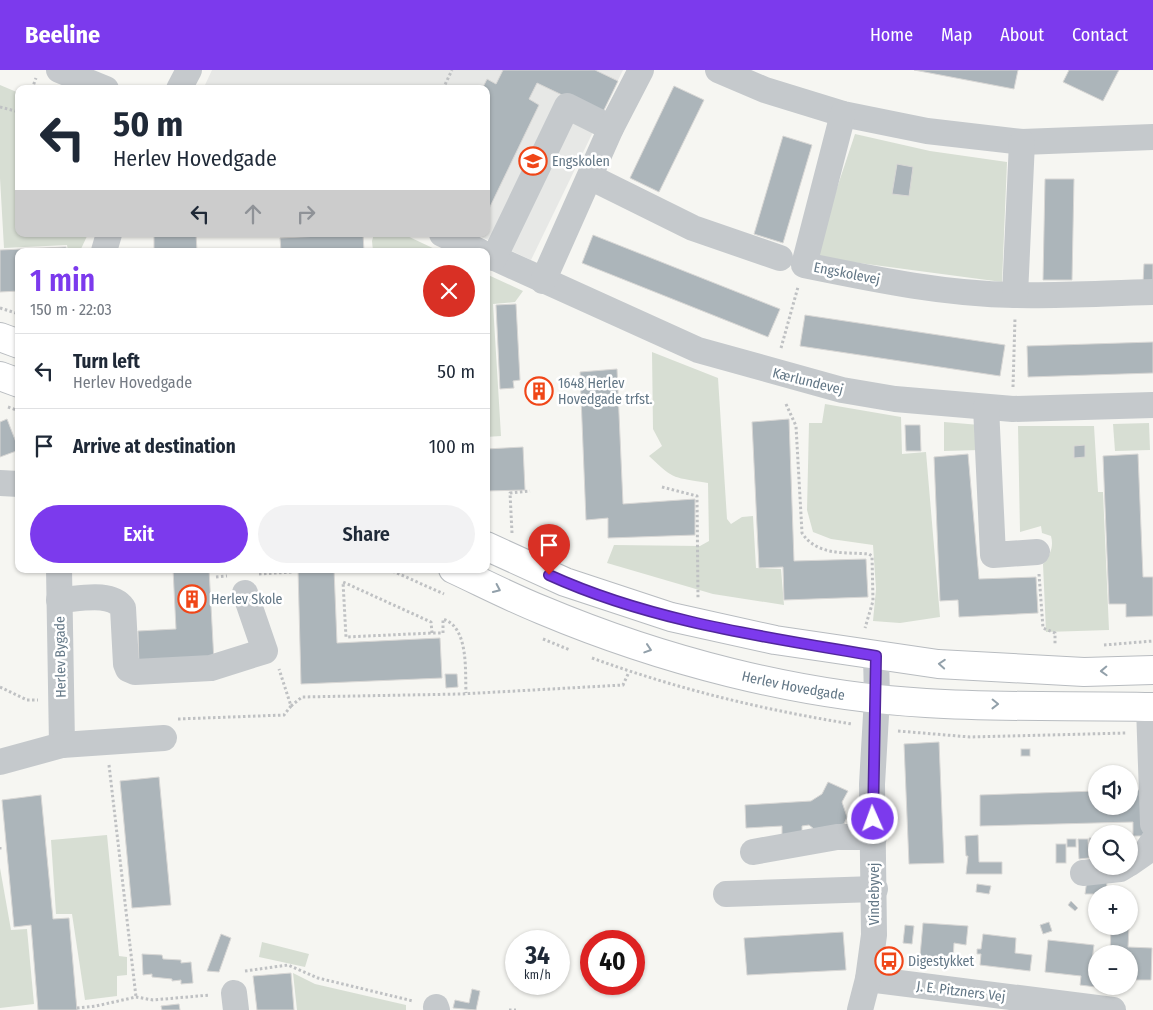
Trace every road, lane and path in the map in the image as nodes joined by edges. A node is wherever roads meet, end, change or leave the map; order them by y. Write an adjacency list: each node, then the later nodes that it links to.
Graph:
1 (59, 70): 6 (street)
2 (189, 70): 7 (street)
3 (452, 70): 8 (path)
4 (641, 70): 12 (street)
5 (718, 70): 11 (street)
6 (96, 85)
7 (181, 85)
8 (444, 85)
9 (0, 107): 10 (path)
10 (15, 111)
11 (843, 114): 14 (street); 20 (street, Engskolevej)
12 (611, 128): 15 (street); 18 (street)
13 (1153, 137): 14 (street)
14 (1022, 142): 23 (street)
15 (590, 177): 20 (street, Engskolevej); 21 (street)
16 (448, 237): 17 (street, Kærlundevej)
17 (472, 248)
18 (490, 249)
19 (490, 256): 21 (street, Kærlundevej)
20 (792, 262): 23 (street, Engskolevej); 28 (path)
21 (543, 281): 28 (street, Kærlundevej)
22 (1153, 292): 23 (street, Engskolevej)
23 (1015, 295): 34 (path)
24 (0, 308): 25 (path)
25 (15, 313)
26 (0, 337): 27 (main road)
27 (15, 343)
28 (774, 373): 33 (street, Kærlundevej)
29 (0, 376): 30 (main road)
30 (15, 382)
31 (786, 404): 48 (path)
32 (1153, 405): 34 (street, Kærlundevej)
33 (986, 407): 34 (street, Kærlundevej); 40 (street)
34 (1013, 409)
35 (0, 482): 36 (street)
36 (15, 484)
37 (662, 487): 45 (path)
38 (530, 491): 39 (path)
39 (496, 541): 48 (main road)
40 (1038, 552): 50 (path)
41 (59, 573): 44 (street, Herlev Bygade)
42 (462, 573): 58 (main road, Herlev Hovedgade, one-way to 58)
43 (245, 593): 53 (street)
44 (60, 600): 53 (street); 59 (street, Herlev Bygade)
45 (690, 602)
46 (432, 633): 46 (path); 57 (path)
47 (1153, 641): 52 (path)
48 (870, 645): 54 (main road, one-way to 48); 58 (street, Vindebyvej)
49 (1045, 645): 50 (path)
50 (1055, 645): 51 (path)
51 (1064, 646)
52 (1099, 646)
53 (265, 651): 60 (path)
54 (1153, 670)
55 (629, 672): 57 (path)
56 (0, 687): 59 (path)
57 (466, 693): 60 (path)
58 (877, 698): 61 (main road, Herlev Hovedgade, one-way to 61); 67 (street, Vindebyvej)
59 (61, 700): 64 (street, Herlev Bygade)
60 (291, 706): 62 (path)
61 (1151, 707): 66 (street)
62 (164, 738): 63 (street)
63 (107, 742): 64 (street); 78 (path)
64 (62, 744): 65 (street)
65 (0, 762)
66 (1153, 824)
67 (874, 836): 71 (street); 75 (street, Vindebyvej)
68 (1153, 841): 72 (street)
69 (0, 847): 70 (path)
70 (0, 852)
71 (753, 852)
72 (1138, 858)
73 (1088, 872): 74 (street)
74 (1083, 873)
75 (875, 889): 76 (street); 77 (street, Vindebyvej)
76 (726, 894)
77 (868, 980): 85 (street, Vindebyvej); 86 (street, J. E. Pitzners Vej)
78 (136, 997): 79 (path); 81 (path)
79 (235, 1002): 82 (path)
80 (77, 1008): 81 (path)
81 (96, 1008)
82 (436, 1008)
83 (509, 1010): 84 (path)
84 (516, 1010)
85 (860, 1010)
86 (1114, 1010)

